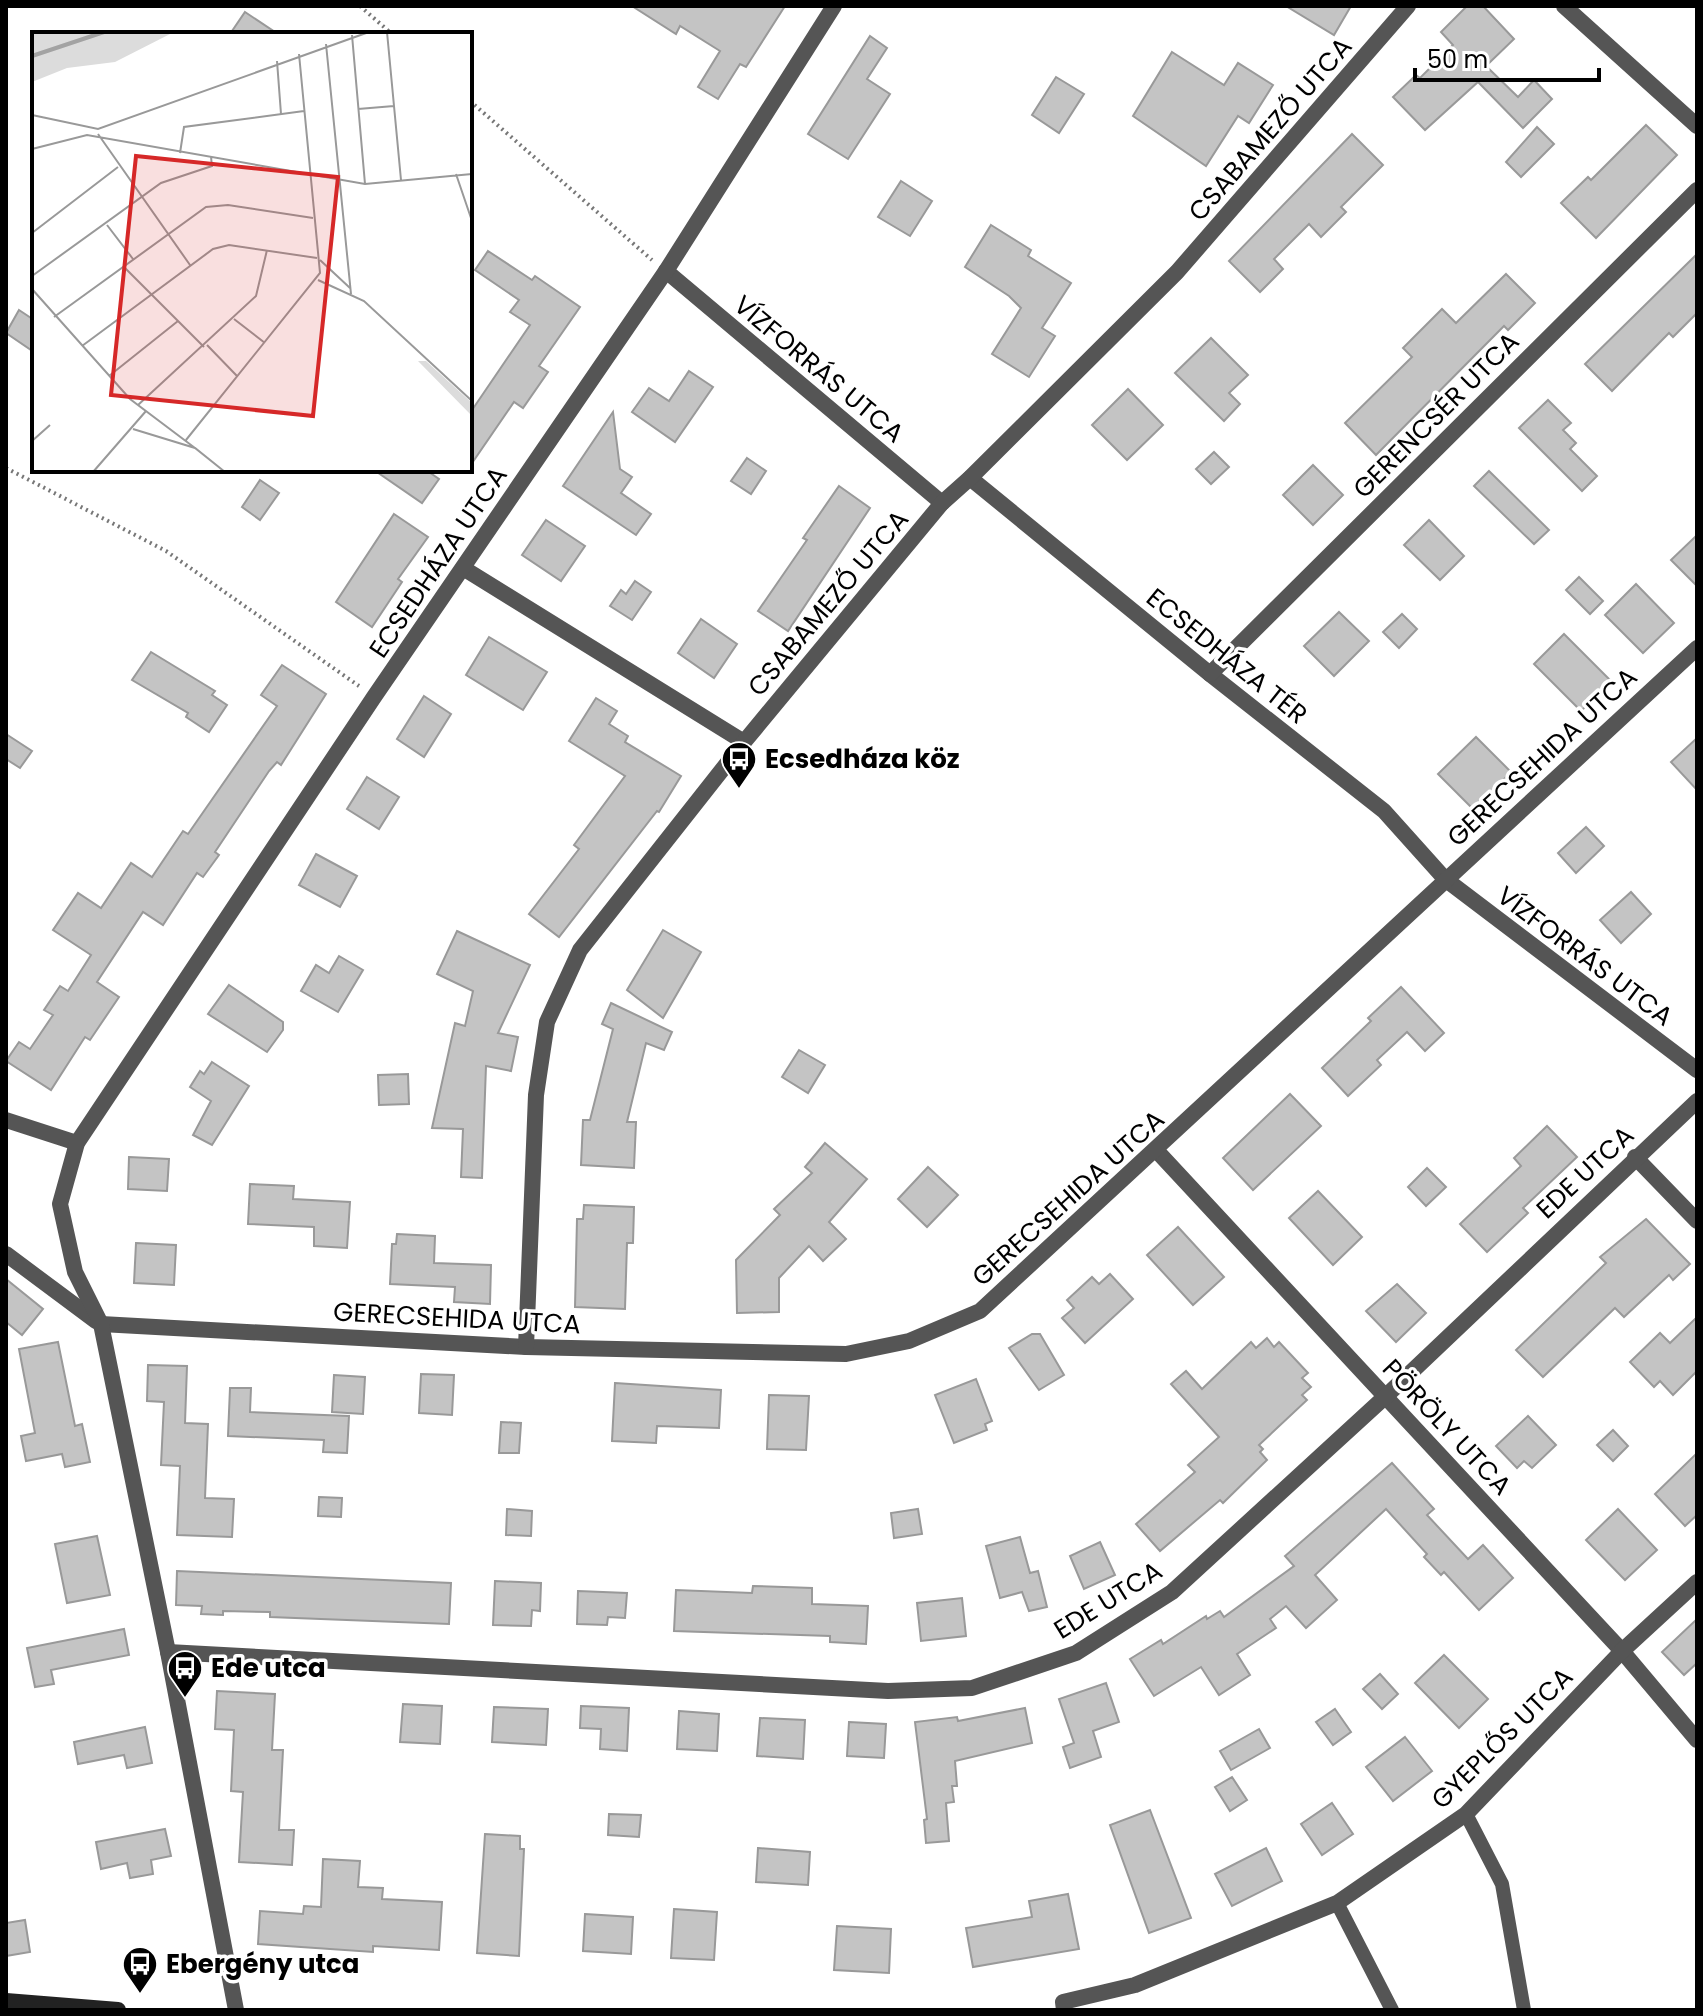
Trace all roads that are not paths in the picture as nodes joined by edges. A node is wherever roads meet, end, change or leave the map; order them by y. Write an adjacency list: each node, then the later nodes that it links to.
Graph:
1 (834, 6): 6 (street, ECSEDHÁZA UTCA)
2 (1408, 6): 7 (street, CSABAMEZŐ UTCA)
3 (1564, 6): 4 (street)
4 (1697, 126)
5 (1697, 190): 11 (street, GERENCSÉR UTCA)
6 (666, 271): 8 (street, VÍZFORRÁS UTCA); 9 (street, ECSEDHÁZA UTCA)
7 (970, 478): 8 (street, CSABAMEZŐ UTCA); 11 (street, ECSEDHÁZA TÉR)
8 (942, 503): 12 (street, CSABAMEZŐ UTCA)
9 (463, 568): 12 (street); 17 (street, ECSEDHÁZA UTCA)
10 (1697, 648): 13 (street, GERECSEHIDA UTCA)
11 (1210, 674): 13 (street, ECSEDHÁZA TÉR)
12 (744, 742): 23 (street, CSABAMEZŐ UTCA)
13 (1445, 879): 14 (street, VÍZFORRÁS UTCA); 18 (street, GERECSEHIDA UTCA)
14 (1697, 1070)
15 (1697, 1101): 19 (street, EDE UTCA)
16 (6, 1120): 17 (street)
17 (77, 1143): 22 (street)
18 (1156, 1150): 23 (street, GERECSEHIDA UTCA); 24 (street, PÖRÖLY UTCA)
19 (1635, 1157): 20 (street); 24 (street, EDE UTCA)
20 (1697, 1221)
21 (6, 1254): 22 (street)
22 (101, 1324): 23 (street, GERECSEHIDA UTCA); 27 (street)
23 (526, 1347)
24 (1386, 1396): 26 (street, PÖRÖLY UTCA); 27 (street, EDE UTCA)
25 (1697, 1582): 26 (street, GYEPLŐS UTCA)
26 (1622, 1651): 28 (street, PÖRÖLY UTCA); 29 (street, GYEPLŐS UTCA)
27 (168, 1652): 33 (street)
28 (1697, 1740)
29 (1466, 1814): 30 (street, GYEPLŐS UTCA); 36 (lane)
30 (1337, 1903): 34 (street, GYEPLŐS UTCA); 35 (lane)
31 (6, 2001): 32 (main road)
32 (118, 2010)
33 (236, 2010)
34 (1064, 2010)
35 (1392, 2010)
36 (1524, 2010)

